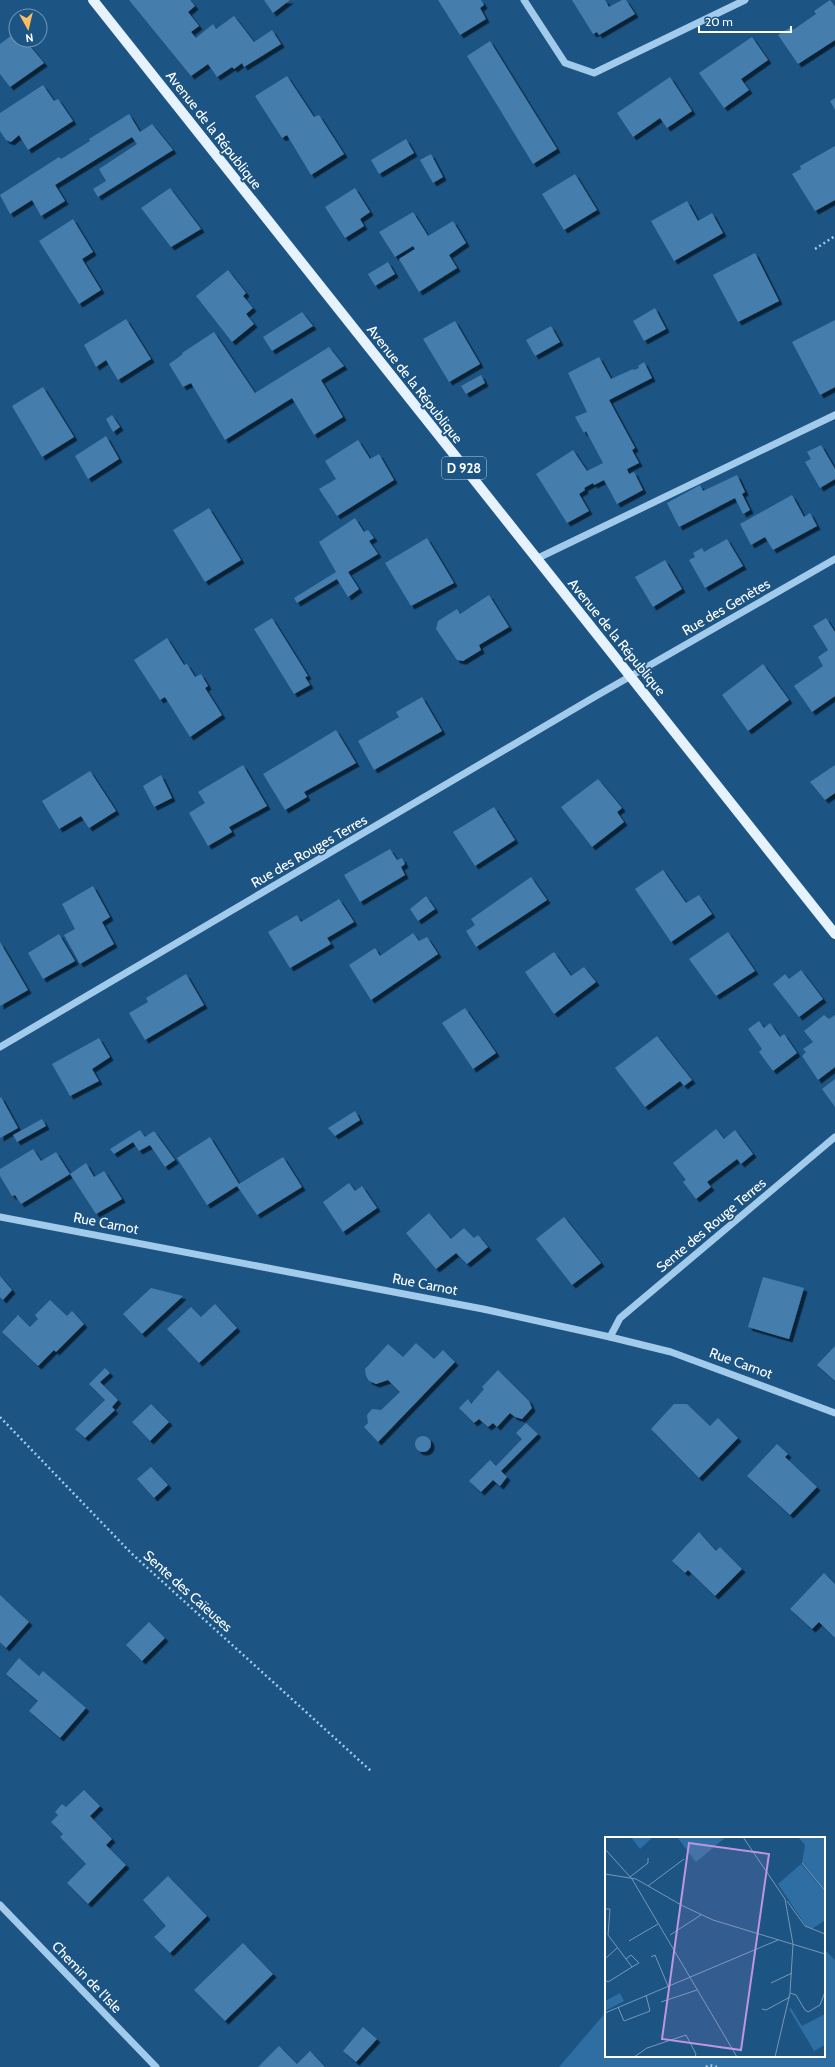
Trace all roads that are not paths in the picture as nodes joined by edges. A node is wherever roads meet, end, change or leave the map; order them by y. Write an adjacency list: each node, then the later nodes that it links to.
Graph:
1 (93, 0): 5 (main road, Avenue de la République / D 928)
2 (524, 0): 3 (street)
3 (745, 0)
4 (835, 415): 5 (street)
5 (536, 559): 7 (main road, Avenue de la République / D 928)
6 (835, 559): 7 (street, Rue des Genètes)
7 (630, 677): 8 (main road, Avenue de la République / D 928); 9 (street, Rue des Rouges Terres)
8 (835, 934)
9 (0, 1047)
10 (835, 1137): 12 (street, Sente des Rouge Terres)
11 (0, 1217): 12 (street, Rue Carnot)
12 (610, 1337): 13 (street, Rue Carnot)
13 (835, 1413)
14 (0, 1905): 15 (street, Chemin de l’Isle)
15 (156, 2067)

